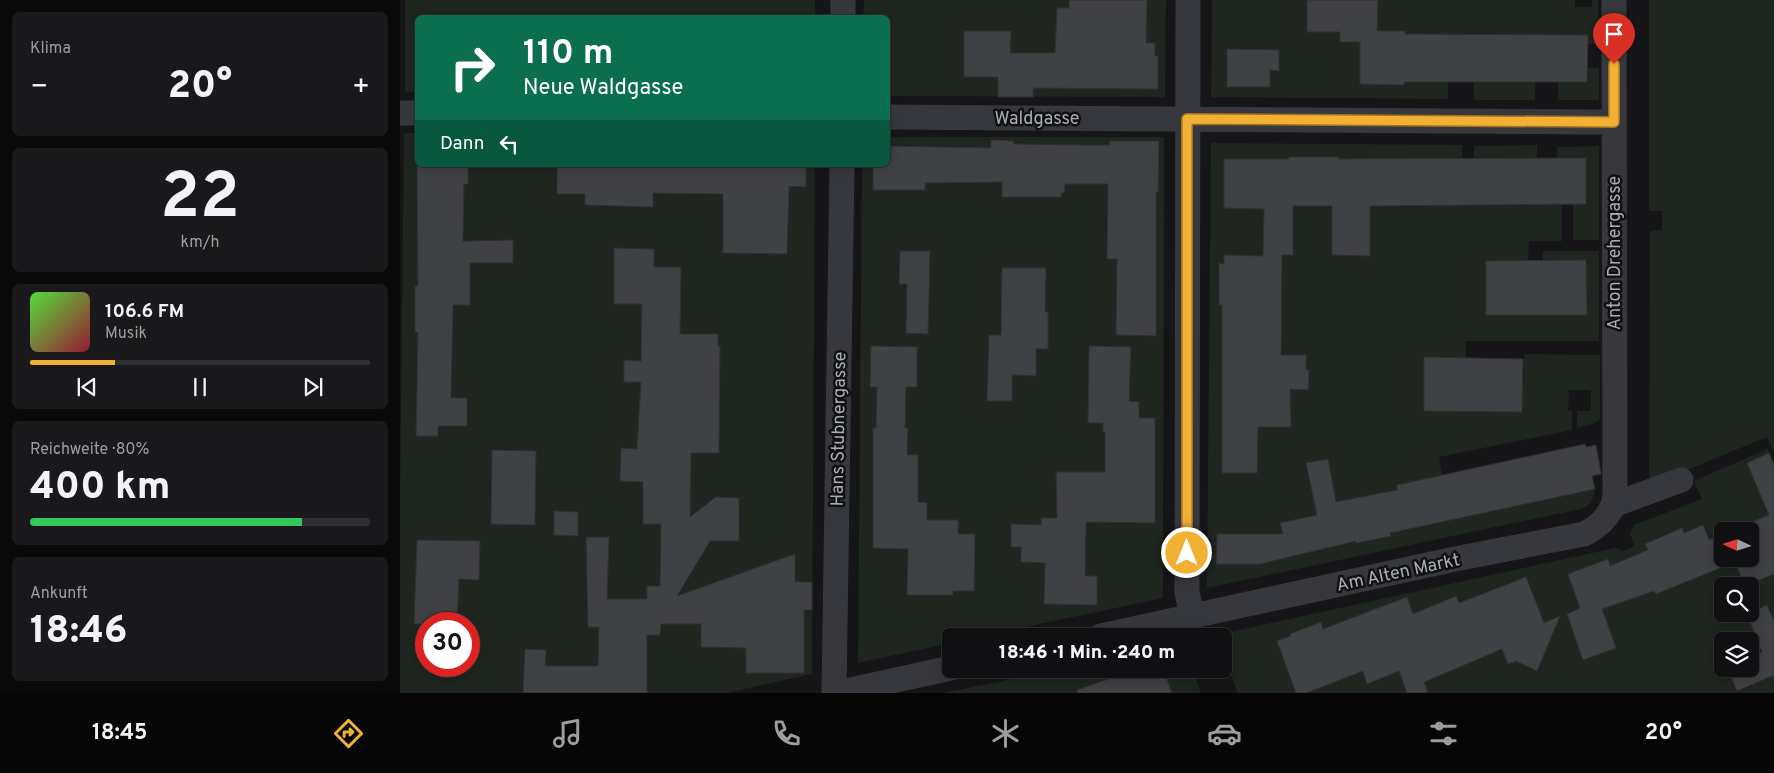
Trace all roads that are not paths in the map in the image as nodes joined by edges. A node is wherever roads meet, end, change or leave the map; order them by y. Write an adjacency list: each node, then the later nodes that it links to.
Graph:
1 (843, 0): 4 (street)
2 (1188, 0): 8 (street)
3 (1614, 0): 9 (street, Anton Drehergasse)
4 (843, 15)
5 (400, 113): 6 (street)
6 (415, 114)
7 (890, 117): 8 (street, Waldgasse)
8 (1187, 119): 9 (street, Waldgasse); 13 (street)
9 (1614, 122): 12 (street, Anton Drehergasse)
10 (842, 167): 16 (street, Hans Stubnergasse)
11 (1681, 480): 12 (street)
12 (1613, 505): 13 (street, Am Alten Markt)
13 (1192, 617): 14 (street, Am Alten Markt)
14 (1139, 628)
15 (942, 670): 16 (street)
16 (835, 693)

